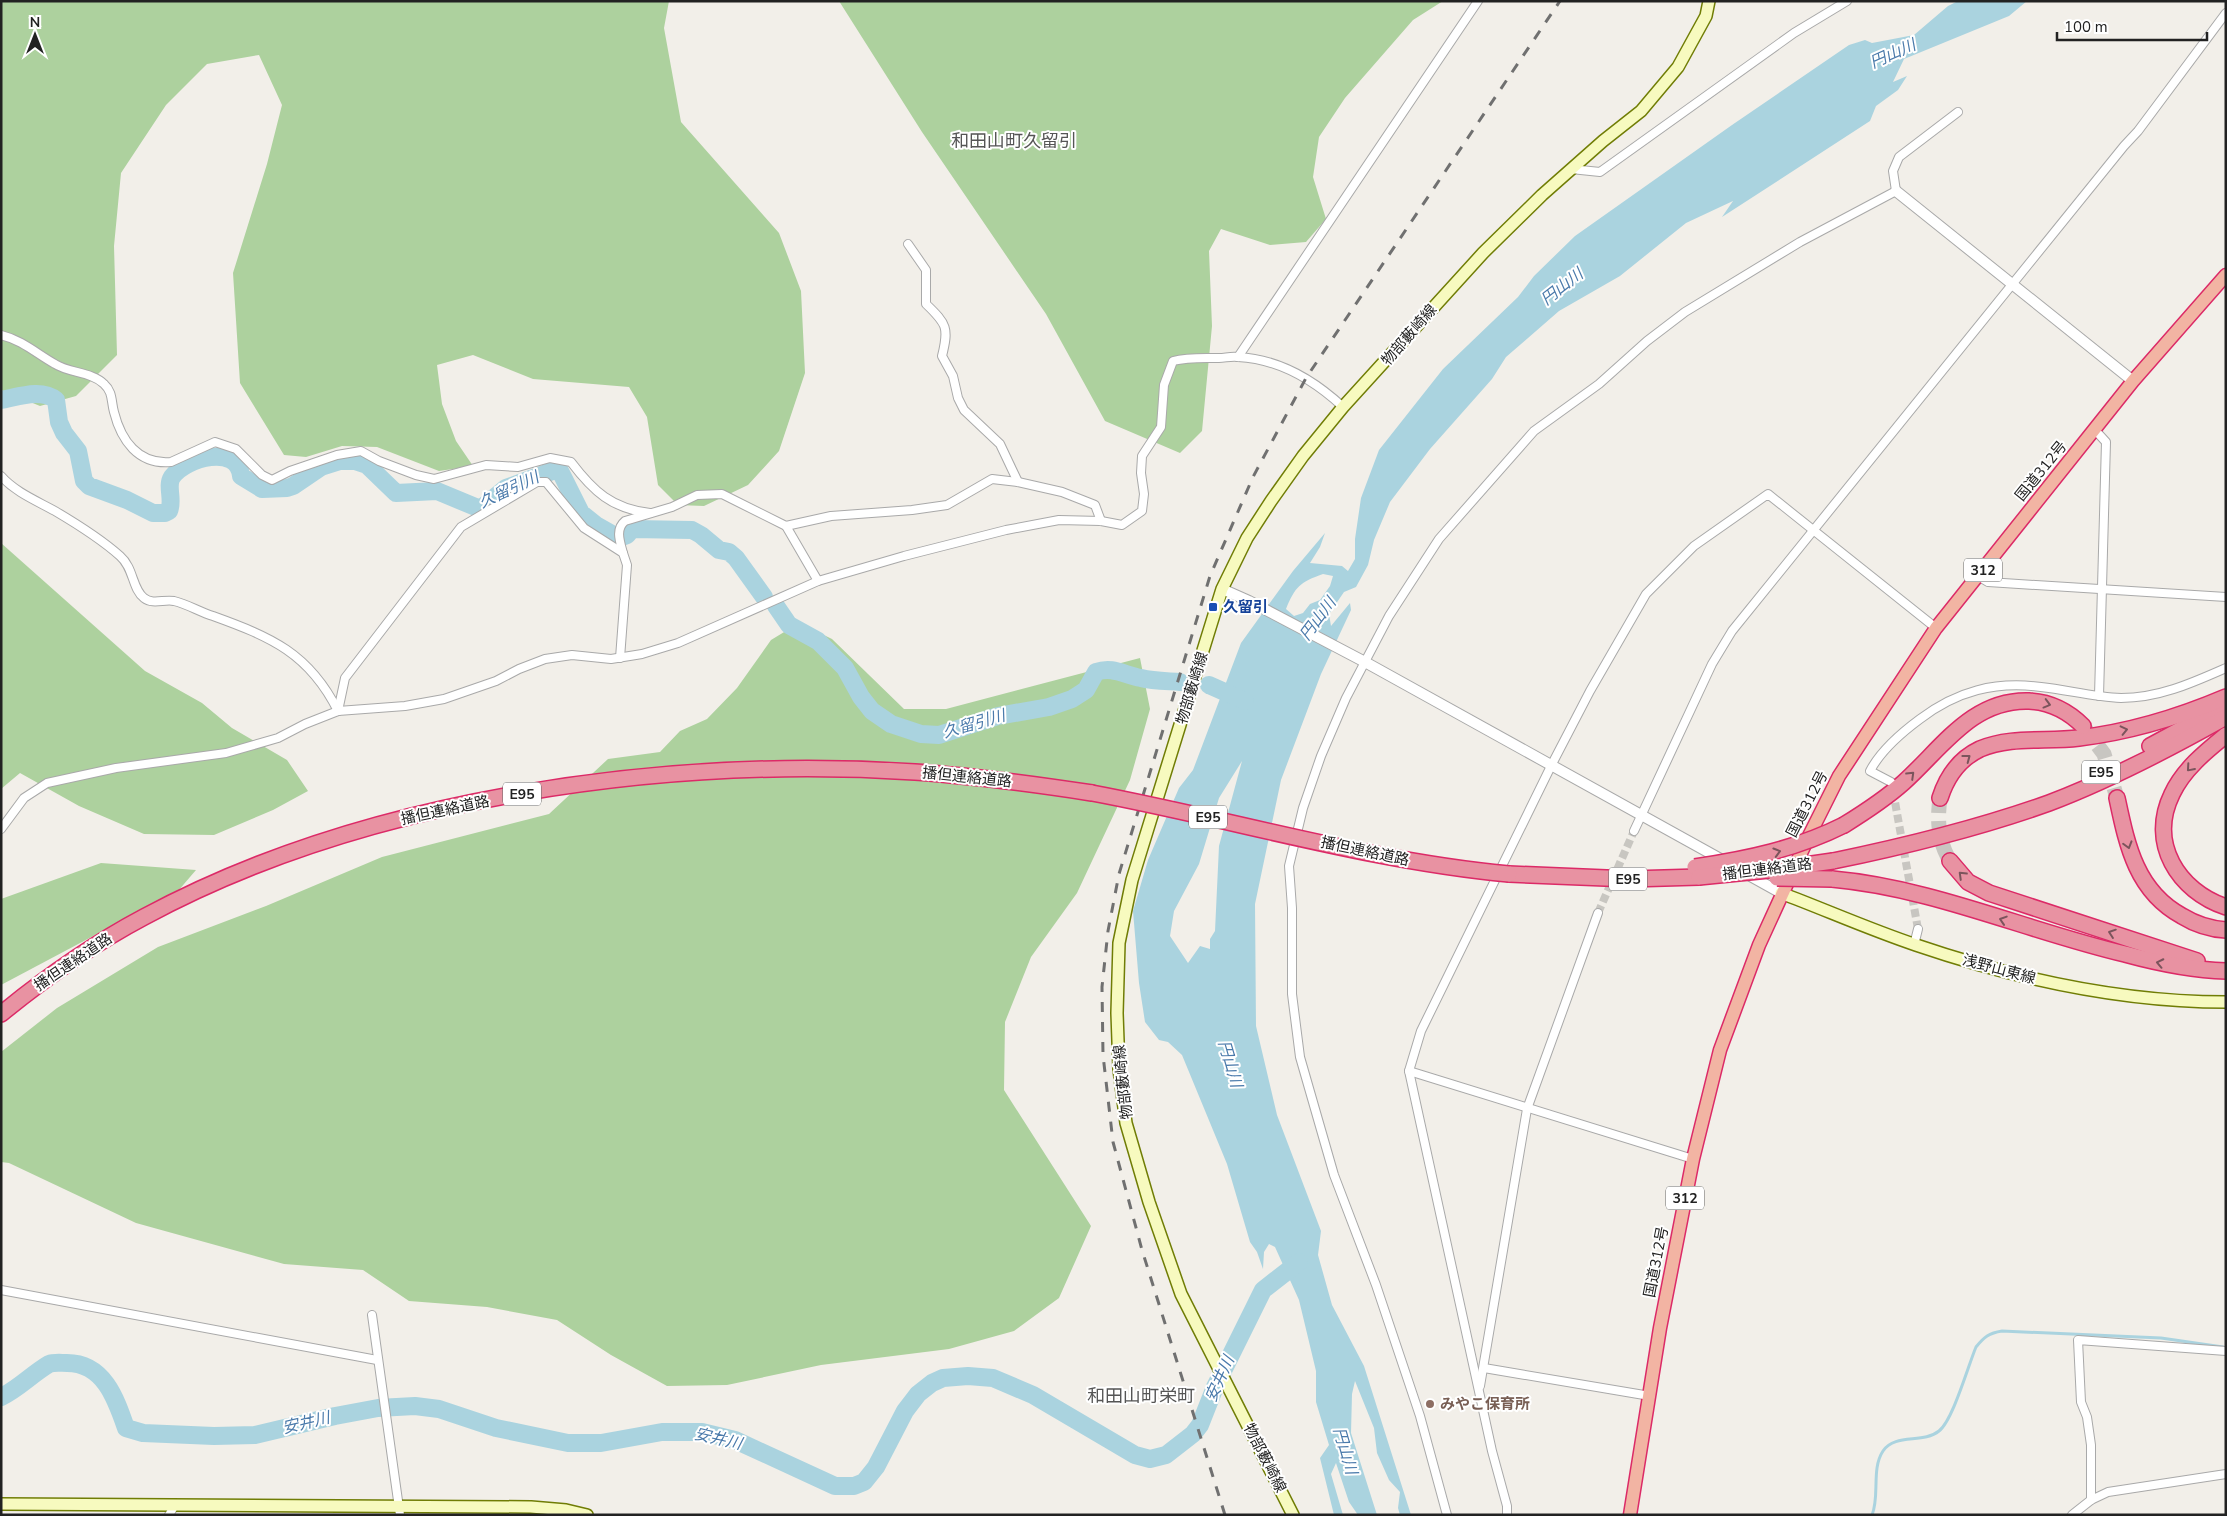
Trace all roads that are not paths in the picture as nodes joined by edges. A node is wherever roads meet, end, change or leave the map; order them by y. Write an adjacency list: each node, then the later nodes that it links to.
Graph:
1 (1478, 1): 12 (street)
2 (1709, 1): 6 (main road, 物部藪崎線)
3 (1847, 1): 6 (street)
4 (2226, 13): 10 (street)
5 (1958, 112): 7 (street)
6 (1571, 169): 14 (main road, 物部藪崎線)
7 (1896, 191): 10 (street); 30 (street)
8 (908, 244): 17 (street)
9 (2226, 275): 13 (highway, 国道312号 / 312)
10 (2013, 284): 13 (street); 21 (street)
11 (1, 335): 18 (street)
12 (1238, 356): 14 (street); 19 (street)
13 (2133, 381): 15 (highway, 国道312号 / 312)
14 (1343, 407): 26 (main road, 物部藪崎線)
15 (2095, 430): 23 (highway, 国道312号 / 312); 25 (street)
16 (1, 476): 35 (street)
17 (1018, 482): 19 (street); 20 (street)
18 (650, 513): 20 (street); 22 (street)
19 (1101, 522): 24 (street)
20 (786, 526): 24 (street)
21 (1814, 530): 28 (street); 39 (street); 43 (street)
22 (622, 548): 29 (street); 35 (street)
23 (1978, 576): 25 (street); 28 (highway, 国道312号 / 312)
24 (818, 581): 29 (street)
25 (2100, 588): 27 (street); 32 (street)
26 (1222, 589): 30 (street); 76 (main road, 物部藪崎線)
27 (2226, 597)
28 (1936, 628): 49 (highway, 国道312号 / 312)
29 (620, 658): 35 (street)
30 (1361, 659): 39 (street); 77 (street)
31 (2226, 668): 32 (street)
32 (2099, 696): 40 (street)
33 (2226, 696): 41 (highway, one-way to 33)
34 (2226, 705): 44 (highway, 播但連絡道路 / E95)
35 (338, 711): 45 (street)
36 (2226, 718): 44 (highway, 播但連絡道路 / E95)
37 (2083, 726): 48 (highway, one-way to 37, bridge)
38 (2226, 735): 50 (highway, one-way to 50)
39 (1552, 764): 43 (street); 59 (street)
40 (1891, 782)
41 (1940, 798)
42 (2117, 798): 53 (highway, one-way to 53)
43 (1641, 815): 46 (street); 49 (street)
44 (1971, 828): 48 (highway, 播但連絡道路 / E95, bridge)
45 (1, 829)
46 (1634, 831)
47 (1950, 861): 55 (highway, one-way to 47)
48 (1698, 875): 56 (highway, one-way to 48, bridge); 58 (highway, 播但連絡道路 / E95, bridge)
49 (1782, 893): 54 (main road, 浅野山東線); 61 (highway, 国道312号 / 312)
50 (2226, 908)
51 (1598, 913): 60 (street)
52 (1918, 929): 54 (street)
53 (2226, 930)
54 (1914, 945): 57 (main road, 浅野山東線)
55 (2226, 967)
56 (2226, 971)
57 (2226, 1002)
58 (1, 1014)
59 (1409, 1071): 60 (street); 67 (street)
60 (1527, 1108): 61 (street); 66 (street)
61 (1693, 1159): 68 (highway, 国道312号 / 312)
62 (1, 1290): 65 (street)
63 (372, 1315): 65 (street)
64 (2226, 1351): 70 (street)
65 (377, 1360): 73 (street)
66 (1484, 1368): 67 (street); 68 (street)
67 (1479, 1390): 78 (street)
68 (1650, 1396): 79 (highway, 国道312号 / 312)
69 (2226, 1474): 70 (street)
70 (2091, 1500): 74 (street)
71 (1, 1504): 72 (main road)
72 (172, 1510): 73 (main road)
73 (400, 1511): 75 (main road)
74 (2075, 1514)
75 (587, 1515)
76 (1294, 1515)
77 (1447, 1515)
78 (1507, 1515)
79 (1630, 1515)

